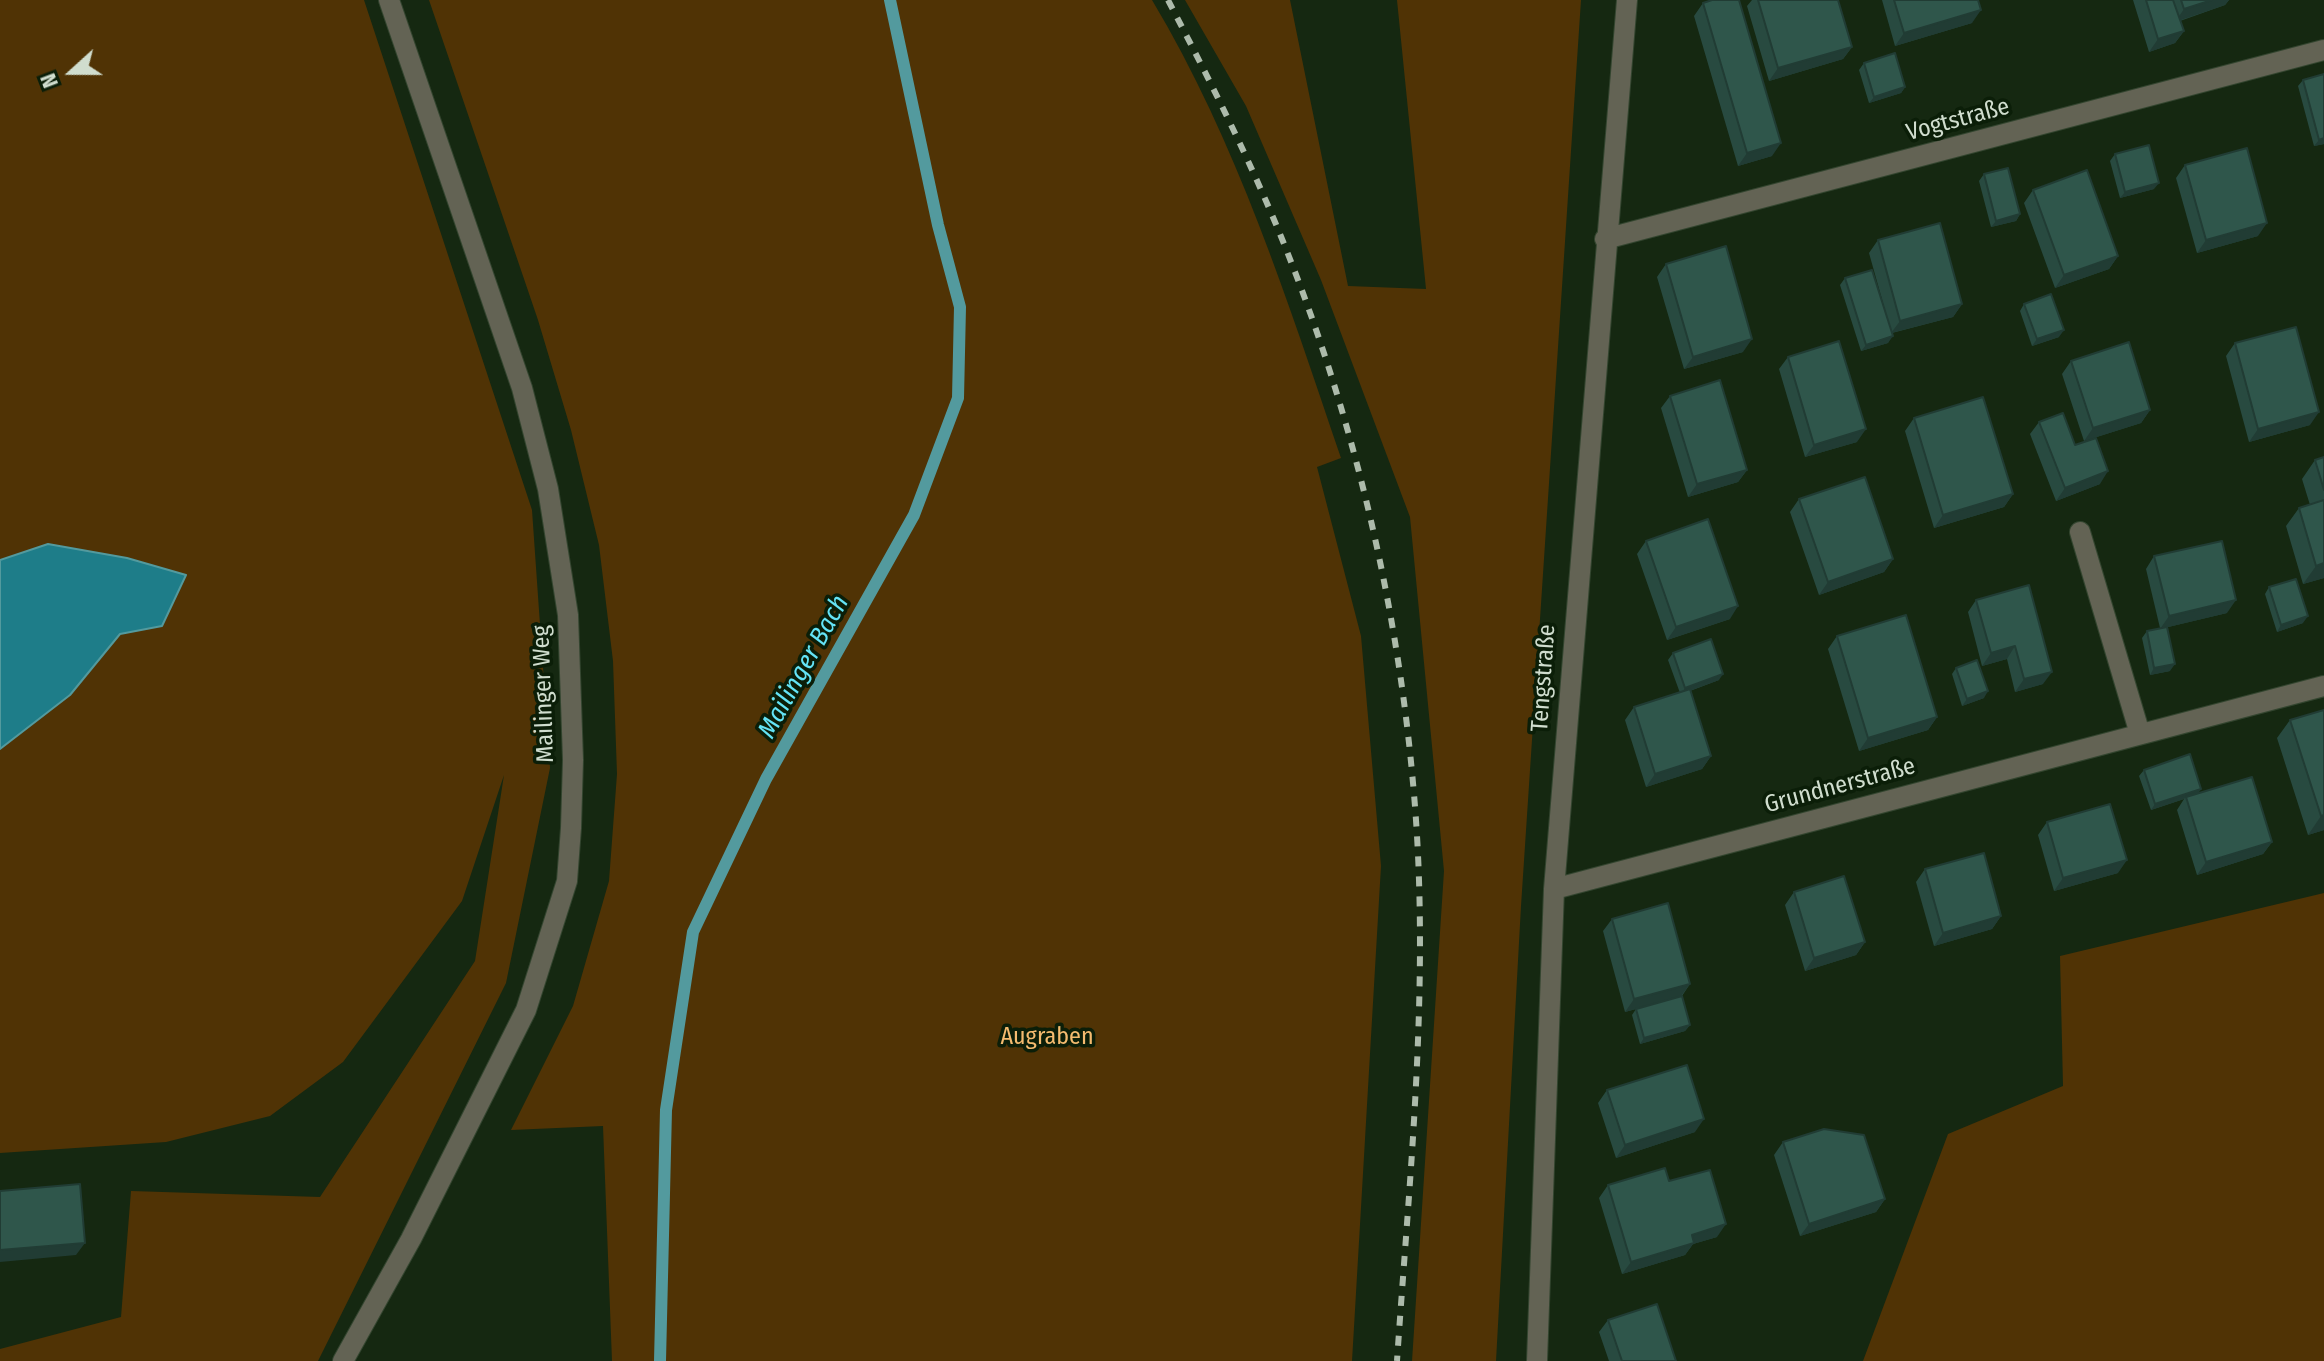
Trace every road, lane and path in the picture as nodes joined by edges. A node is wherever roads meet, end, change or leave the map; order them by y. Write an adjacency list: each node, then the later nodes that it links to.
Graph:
1 (389, 0): 9 (street, Mailinger Weg)
2 (1627, 0): 4 (street, Tengstraße)
3 (2324, 50): 4 (street, Vogtstraße)
4 (1605, 239): 8 (street, Tengstraße)
5 (2080, 532): 7 (street)
6 (2324, 686): 7 (street, Grundnerstraße)
7 (2140, 734): 8 (street, Grundnerstraße)
8 (1554, 889): 10 (street, Tengstraße)
9 (343, 1361)
10 (1537, 1361)

